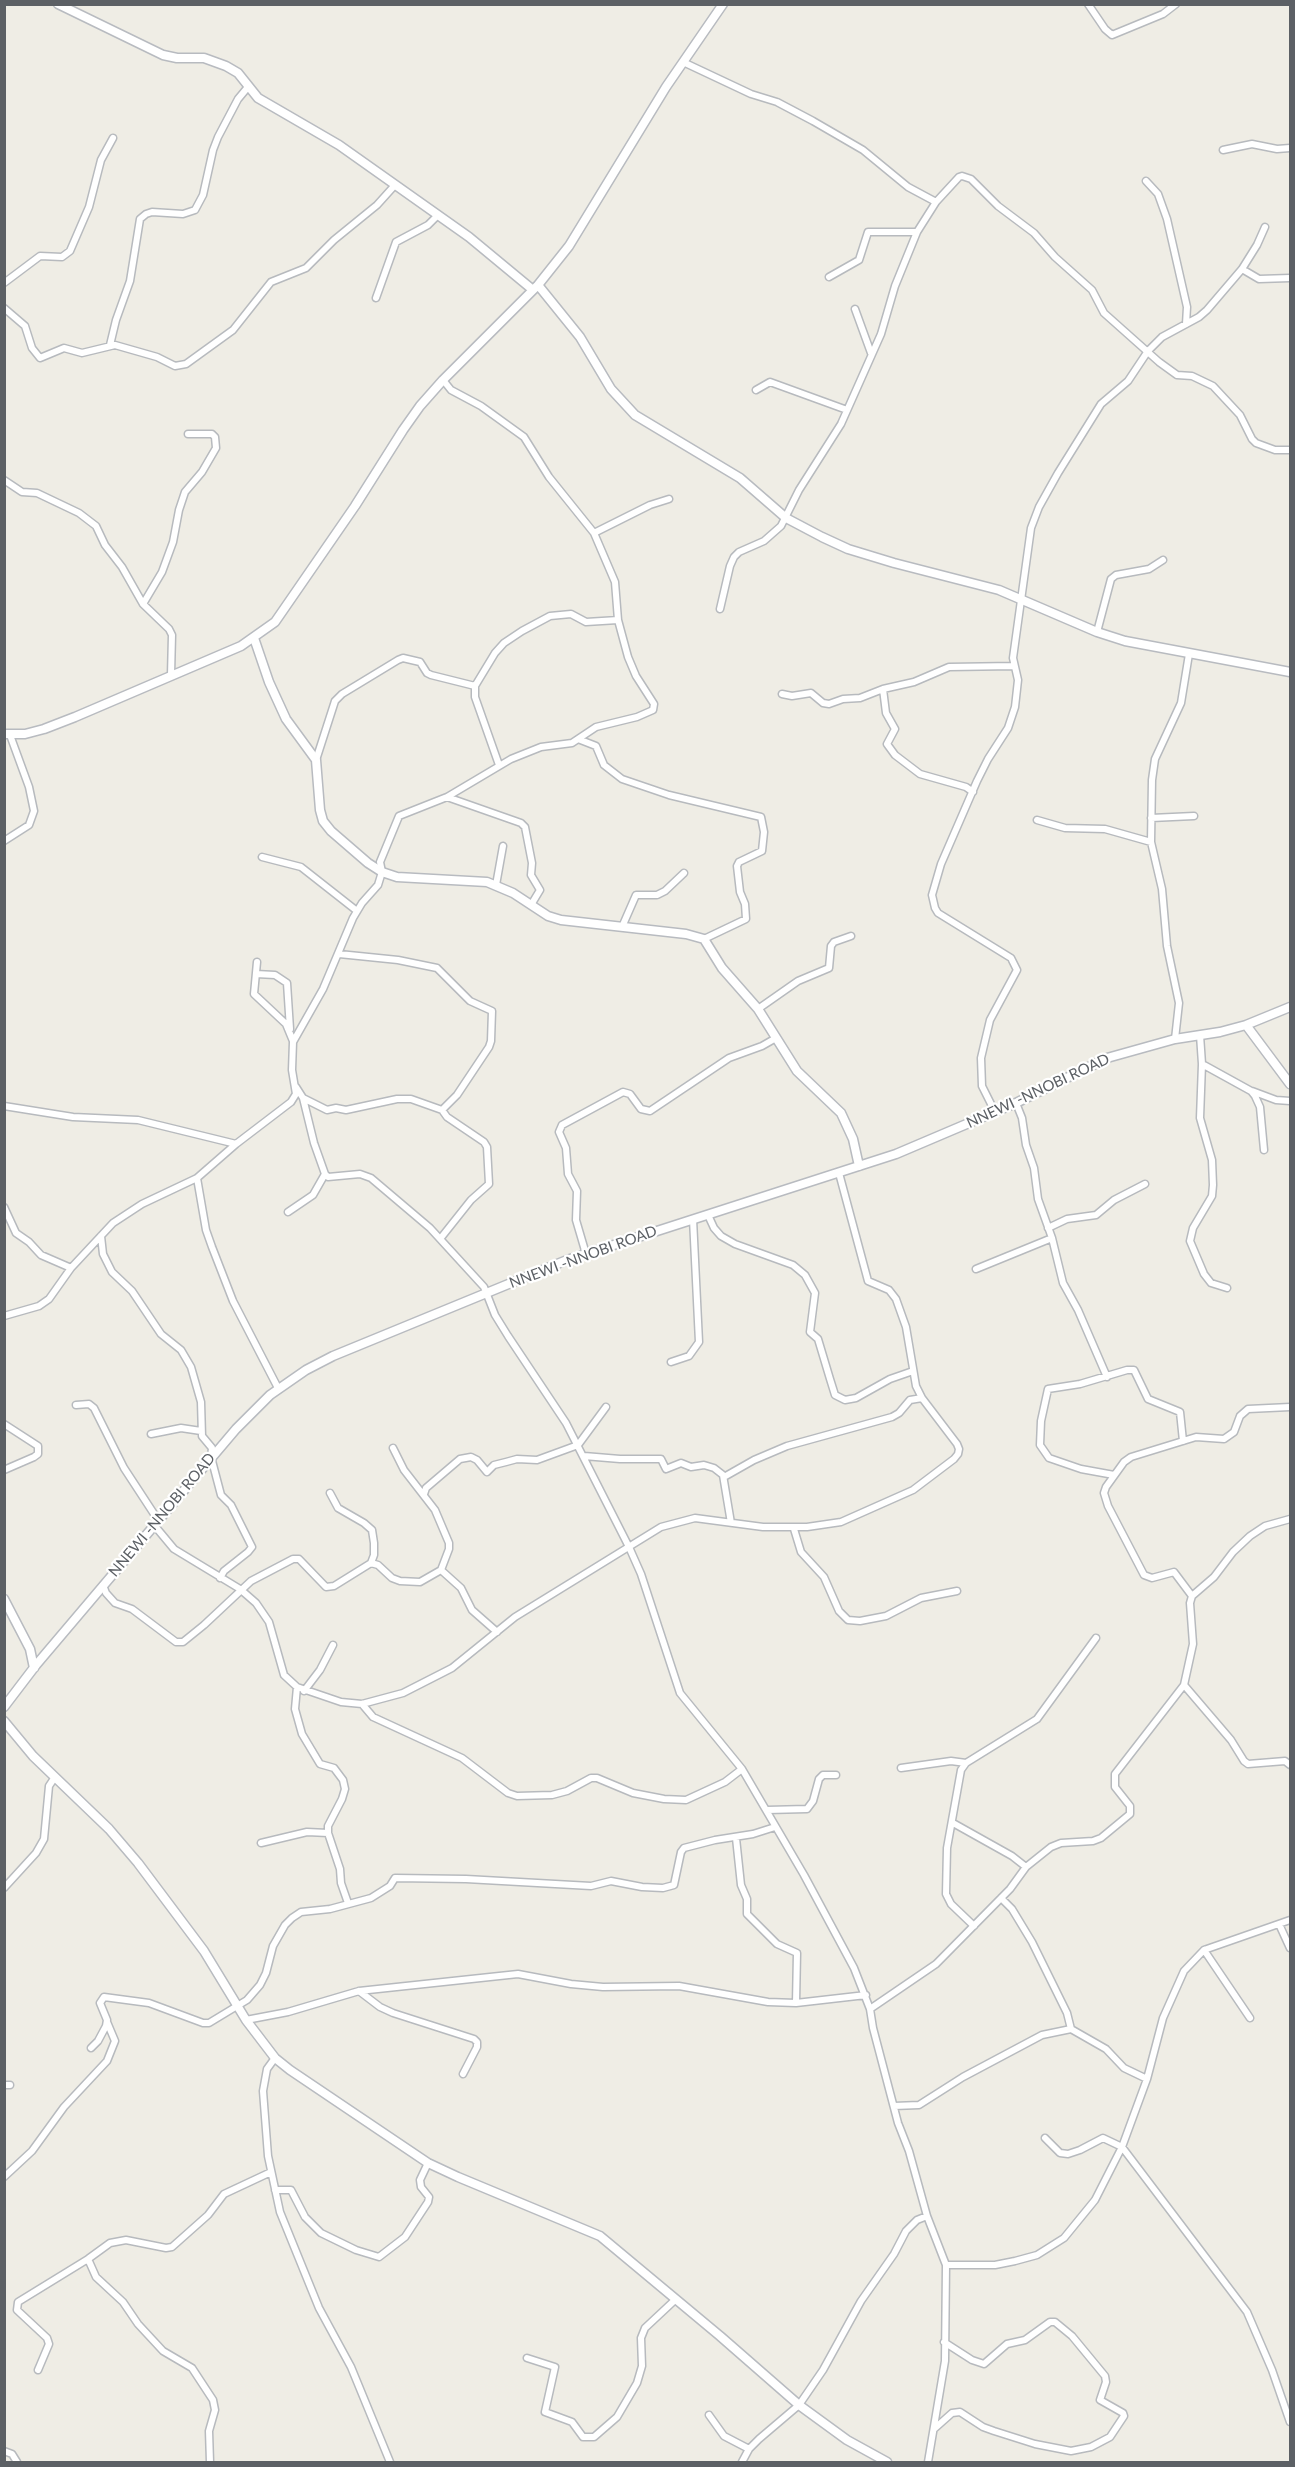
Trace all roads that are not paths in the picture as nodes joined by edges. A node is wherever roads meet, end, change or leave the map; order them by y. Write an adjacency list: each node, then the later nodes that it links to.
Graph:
1 (58, 4): 6 (main road)
2 (723, 4): 5 (main road)
3 (1088, 4): 4 (street)
4 (1176, 4)
5 (683, 62): 12 (street); 20 (main road)
6 (248, 87): 11 (main road); 25 (street)
7 (113, 138): 19 (street)
8 (1290, 148): 9 (street)
9 (1222, 150)
10 (1146, 181): 24 (street)
11 (394, 185): 13 (main road); 25 (street)
12 (936, 202): 15 (street); 26 (street)
13 (438, 215): 20 (main road); 21 (street)
14 (1265, 226): 16 (street)
15 (917, 232): 17 (street); 27 (street)
16 (1242, 270): 18 (street); 24 (street)
17 (829, 277)
18 (1290, 278)
19 (4, 283)
20 (536, 287): 28 (main road); 35 (main road)
21 (376, 298)
22 (4, 308): 25 (street)
23 (855, 309): 27 (street)
24 (1186, 324): 26 (street)
25 (110, 345)
26 (1149, 351): 32 (street); 38 (street)
27 (871, 353): 30 (street)
28 (443, 380): 36 (street); 43 (main road)
29 (756, 390): 30 (street)
30 (847, 410): 35 (street)
31 (188, 434): 39 (street)
32 (1290, 450)
33 (4, 480): 39 (street)
34 (669, 499): 36 (street)
35 (786, 518): 38 (main road); 40 (street)
36 (594, 533): 41 (street)
37 (1163, 560): 42 (street)
38 (1020, 598): 42 (main road); 45 (street)
39 (143, 604): 47 (street)
40 (720, 609)
41 (618, 620): 48 (street); 52 (street)
42 (1097, 632): 44 (main road)
43 (254, 638): 47 (main road); 53 (main road)
44 (1189, 654): 46 (main road); 58 (street)
45 (1014, 666): 49 (street); 55 (street)
46 (1290, 672)
47 (171, 675): 51 (main road)
48 (475, 686): 53 (street); 54 (street)
49 (883, 689): 50 (street); 55 (street)
50 (782, 694)
51 (7, 734): 60 (street)
52 (578, 739): 54 (street); 71 (street)
53 (316, 760): 64 (main road)
54 (499, 765): 56 (street)
55 (973, 792): 92 (street)
56 (447, 797): 64 (street); 67 (street)
57 (1194, 816): 58 (street)
58 (1152, 818): 61 (street)
59 (1037, 820): 61 (street)
60 (4, 841)
61 (1151, 842): 81 (street)
62 (503, 846): 66 (street)
63 (262, 857): 68 (street)
64 (382, 872): 66 (main road); 68 (street)
65 (684, 873): 69 (street)
66 (496, 885): 67 (main road)
67 (531, 905): 69 (main road)
68 (357, 911): 72 (street)
69 (622, 927): 71 (main road)
70 (851, 936): 76 (street)
71 (704, 939): 76 (main road)
72 (339, 954): 82 (street); 91 (street)
73 (257, 962): 74 (street)
74 (256, 974): 78 (street); 78 (street)
75 (1290, 1007): 77 (main road, NNEWI -NNOBI ROAD)
76 (758, 1009): 80 (main road)
77 (1246, 1025): 79 (main road, NNEWI -NNOBI ROAD); 84 (main road)
78 (291, 1032): 82 (street)
79 (1200, 1035): 81 (main road, NNEWI -NNOBI ROAD); 83 (street)
80 (776, 1038): 95 (main road); 108 (street)
81 (1176, 1039): 89 (main road, NNEWI -NNOBI ROAD)
82 (293, 1042): 85 (street)
83 (1202, 1064): 86 (street); 111 (street)
84 (1290, 1084)
85 (296, 1087): 87 (street); 93 (street)
86 (1251, 1091): 88 (street); 94 (street)
87 (303, 1098): 91 (street); 97 (street)
88 (1290, 1101)
89 (1016, 1103): 92 (main road, NNEWI -NNOBI ROAD); 104 (street)
90 (4, 1106): 93 (street)
91 (442, 1110): 107 (street)
92 (995, 1112): 95 (main road, NNEWI -NNOBI ROAD)
93 (236, 1144): 98 (street)
94 (1264, 1150)
95 (860, 1166): 96 (main road, NNEWI -NNOBI ROAD)
96 (839, 1173): 102 (main road, NNEWI -NNOBI ROAD); 115 (street)
97 (325, 1174): 101 (street); 107 (street)
98 (197, 1178): 105 (street); 117 (street)
99 (1145, 1184): 104 (street)
100 (4, 1207): 109 (street)
101 (288, 1212)
102 (708, 1215): 103 (main road, NNEWI -NNOBI ROAD); 115 (street)
103 (693, 1219): 108 (main road, NNEWI -NNOBI ROAD); 114 (street)
104 (1048, 1228): 106 (street)
105 (100, 1236): 109 (street); 123 (street)
106 (1052, 1238): 110 (street); 116 (street)
107 (440, 1239): 112 (street)
108 (586, 1254): 112 (main road, NNEWI -NNOBI ROAD)
109 (71, 1268): 113 (street)
110 (976, 1269)
111 (1227, 1288)
112 (486, 1292): 117 (main road, NNEWI -NNOBI ROAD); 126 (street)
113 (4, 1316)
114 (671, 1362)
115 (913, 1371): 118 (street)
116 (1107, 1377): 125 (street); 131 (street)
117 (278, 1388): 129 (main road, NNEWI -NNOBI ROAD)
118 (922, 1398): 132 (street); 138 (street)
119 (76, 1405): 136 (street)
120 (606, 1407): 126 (street)
121 (1290, 1407): 125 (street)
122 (4, 1424): 130 (street)
123 (201, 1431): 124 (street); 129 (street)
124 (152, 1434)
125 (1183, 1440): 131 (street)
126 (578, 1444): 128 (street); 134 (street)
127 (393, 1448): 134 (street)
128 (584, 1456): 132 (street); 139 (street)
129 (211, 1457): 136 (main road, NNEWI -NNOBI ROAD); 142 (street)
130 (4, 1470)
131 (1114, 1474): 146 (street)
132 (724, 1477): 137 (street)
133 (330, 1493): 140 (street)
134 (424, 1494): 141 (street)
135 (1290, 1519): 146 (street)
136 (156, 1522): 142 (street); 143 (main road, NNEWI -NNOBI ROAD)
137 (731, 1523): 138 (street); 139 (street)
138 (794, 1529): 145 (street)
139 (629, 1546): 148 (street); 163 (street)
140 (371, 1563): 141 (street); 144 (street)
141 (441, 1570): 148 (street)
142 (220, 1578): 144 (street)
143 (104, 1585): 144 (street); 152 (main road, NNEWI -NNOBI ROAD)
144 (240, 1589): 155 (street)
145 (957, 1591)
146 (1192, 1596): 154 (street)
147 (4, 1599): 151 (main road)
148 (497, 1632): 157 (street)
149 (1096, 1638): 160 (street)
150 (333, 1645): 156 (street)
151 (30, 1649): 152 (main road); 153 (main road)
152 (45, 1655): 153 (main road, NNEWI -NNOBI ROAD)
153 (34, 1668): 158 (main road, NNEWI -NNOBI ROAD)
154 (1185, 1685): 161 (street); 172 (street)
155 (297, 1687): 156 (street); 169 (street)
156 (304, 1690): 157 (street)
157 (362, 1704): 163 (street)
158 (4, 1707)
159 (4, 1721): 165 (main road)
160 (966, 1763): 162 (street); 167 (street)
161 (1290, 1765)
162 (901, 1768)
163 (742, 1769): 166 (street)
164 (836, 1775): 166 (street)
165 (55, 1777): 173 (street); 184 (main road)
166 (767, 1810): 168 (street)
167 (953, 1823): 172 (street); 178 (street)
168 (775, 1827): 170 (street); 182 (street)
169 (327, 1833): 171 (street); 175 (street)
170 (736, 1838): 175 (street); 183 (street)
171 (261, 1843)
172 (1026, 1867): 174 (street)
173 (4, 1888)
174 (1001, 1898): 178 (street); 189 (street)
175 (348, 1903): 184 (street)
176 (1290, 1920): 177 (street)
177 (1279, 1924): 179 (street); 180 (street)
178 (974, 1926): 185 (street)
179 (1290, 1948)
180 (1204, 1950): 186 (street); 193 (street)
181 (359, 1990): 183 (street); 188 (street); 192 (street)
182 (866, 1995): 183 (street); 185 (street)
183 (796, 2003)
184 (237, 2006): 187 (street); 188 (main road)
185 (870, 2009): 194 (street)
186 (1251, 2018)
187 (107, 2020): 190 (street); 199 (street)
188 (246, 2020): 191 (main road)
189 (1071, 2030): 193 (street); 194 (street)
190 (91, 2048)
191 (275, 2058): 197 (main road); 198 (street)
192 (463, 2074)
193 (1147, 2079): 196 (street)
194 (894, 2106): 201 (street)
195 (1045, 2138): 196 (street)
196 (1122, 2147): 203 (street); 210 (street)
197 (428, 2163): 200 (street); 204 (main road)
198 (271, 2172): 200 (street); 202 (street)
199 (4, 2177)
200 (275, 2190): 216 (street)
201 (927, 2216): 203 (street); 208 (street)
202 (88, 2259): 207 (street); 215 (street)
203 (946, 2265): 205 (street)
204 (676, 2299): 206 (street); 208 (main road)
205 (944, 2342): 211 (street); 211 (street)
206 (527, 2358)
207 (38, 2370)
208 (799, 2405): 212 (street); 218 (main road)
209 (709, 2415): 212 (street)
210 (1290, 2422)
211 (934, 2430): 219 (street)
212 (749, 2449): 217 (street)
213 (4, 2451): 214 (street)
214 (17, 2463)
215 (210, 2463)
216 (390, 2463)
217 (742, 2463)
218 (887, 2463)
219 (928, 2463)

